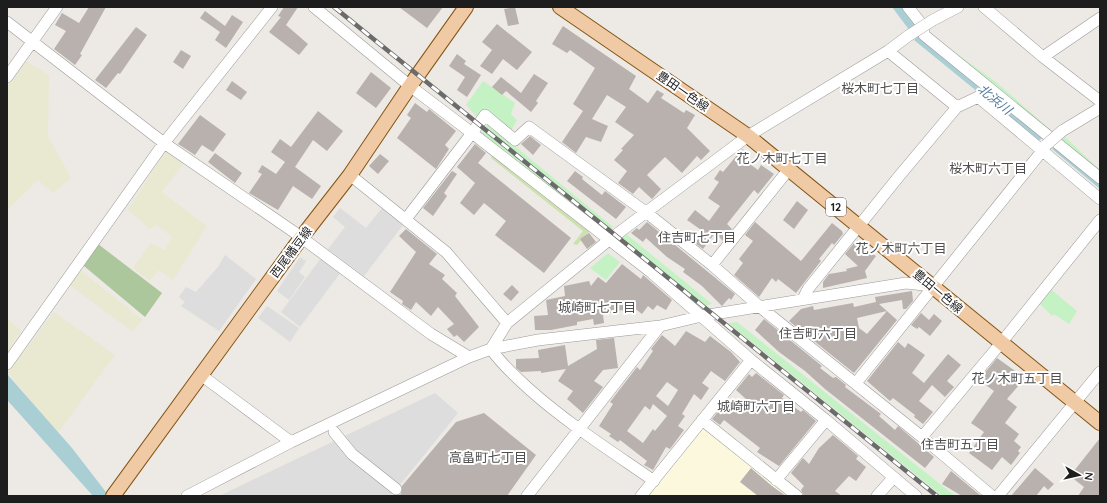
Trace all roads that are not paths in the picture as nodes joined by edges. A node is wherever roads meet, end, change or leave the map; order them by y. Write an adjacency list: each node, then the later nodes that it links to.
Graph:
1 (57, 7): 12 (street)
2 (272, 7): 22 (street)
3 (314, 7): 16 (street)
4 (466, 7): 16 (main road, 西尾幡豆線)
5 (560, 7): 21 (main road, 豊田一色線 / 12)
6 (908, 7): 11 (street)
7 (958, 7): 11 (street, bridge)
8 (984, 7): 14 (street)
9 (1100, 18): 14 (street)
10 (7, 22): 12 (street)
11 (923, 26): 13 (street, bridge); 26 (street)
12 (33, 41): 15 (street); 22 (street)
13 (888, 51): 18 (street); 21 (street)
14 (1043, 57): 17 (street)
15 (7, 77)
16 (410, 86): 20 (street); 25 (main road, 西尾幡豆線)
17 (1100, 101)
18 (957, 107): 23 (street); 31 (street)
19 (1100, 108): 23 (street, bridge)
20 (472, 133): 28 (street); 29 (street); 33 (street)
21 (748, 136): 24 (main road, 豊田一色線 / 12); 28 (street)
22 (164, 143): 32 (street); 45 (street)
23 (1044, 148): 27 (street); 35 (street)
24 (789, 169): 31 (main road, 豊田一色線 / 12); 34 (street)
25 (350, 175): 29 (street); 32 (main road, 西尾幡豆線)
26 (1100, 178)
27 (1100, 199)
28 (647, 213): 33 (street); 34 (street)
29 (406, 219): 39 (street)
30 (1100, 220): 41 (street)
31 (859, 226): 35 (main road, 豊田一色線 / 12); 36 (street)
32 (301, 238): 43 (street); 47 (main road, 西尾幡豆線)
33 (609, 240): 38 (street); 39 (street)
34 (712, 265): 37 (street)
35 (932, 286): 36 (street); 41 (main road, 豊田一色線 / 12); 48 (street)
36 (803, 299): 37 (street)
37 (760, 307): 38 (street); 48 (street)
38 (702, 316): 40 (street); 44 (street)
39 (507, 323): 42 (street)
40 (660, 326): 42 (street); 53 (street)
41 (1001, 343): 49 (main road, 豊田一色線 / 12); 55 (street)
42 (492, 349): 43 (street); 53 (street)
43 (470, 357): 56 (street)
44 (751, 360): 50 (street); 51 (street)
45 (7, 364)
46 (1100, 372): 49 (street)
47 (200, 375): 56 (street); 61 (main road, 西尾幡豆線)
48 (856, 383): 55 (street)
49 (1076, 402): 52 (main road, 豊田一色線 / 12); 69 (street)
50 (702, 420): 58 (street); 59 (street)
51 (826, 420): 57 (street); 58 (street)
52 (1100, 422)
53 (579, 429): 59 (street); 63 (street)
54 (334, 432): 60 (street)
55 (922, 437): 68 (street)
56 (290, 442): 62 (street)
57 (893, 478): 66 (street); 67 (street)
58 (776, 480): 65 (street)
59 (654, 481): 64 (street)
60 (396, 489)
61 (112, 496)
62 (187, 496)
63 (527, 496)
64 (641, 496)
65 (797, 496)
66 (877, 496)
67 (916, 496)
68 (992, 496)
69 (998, 496)

